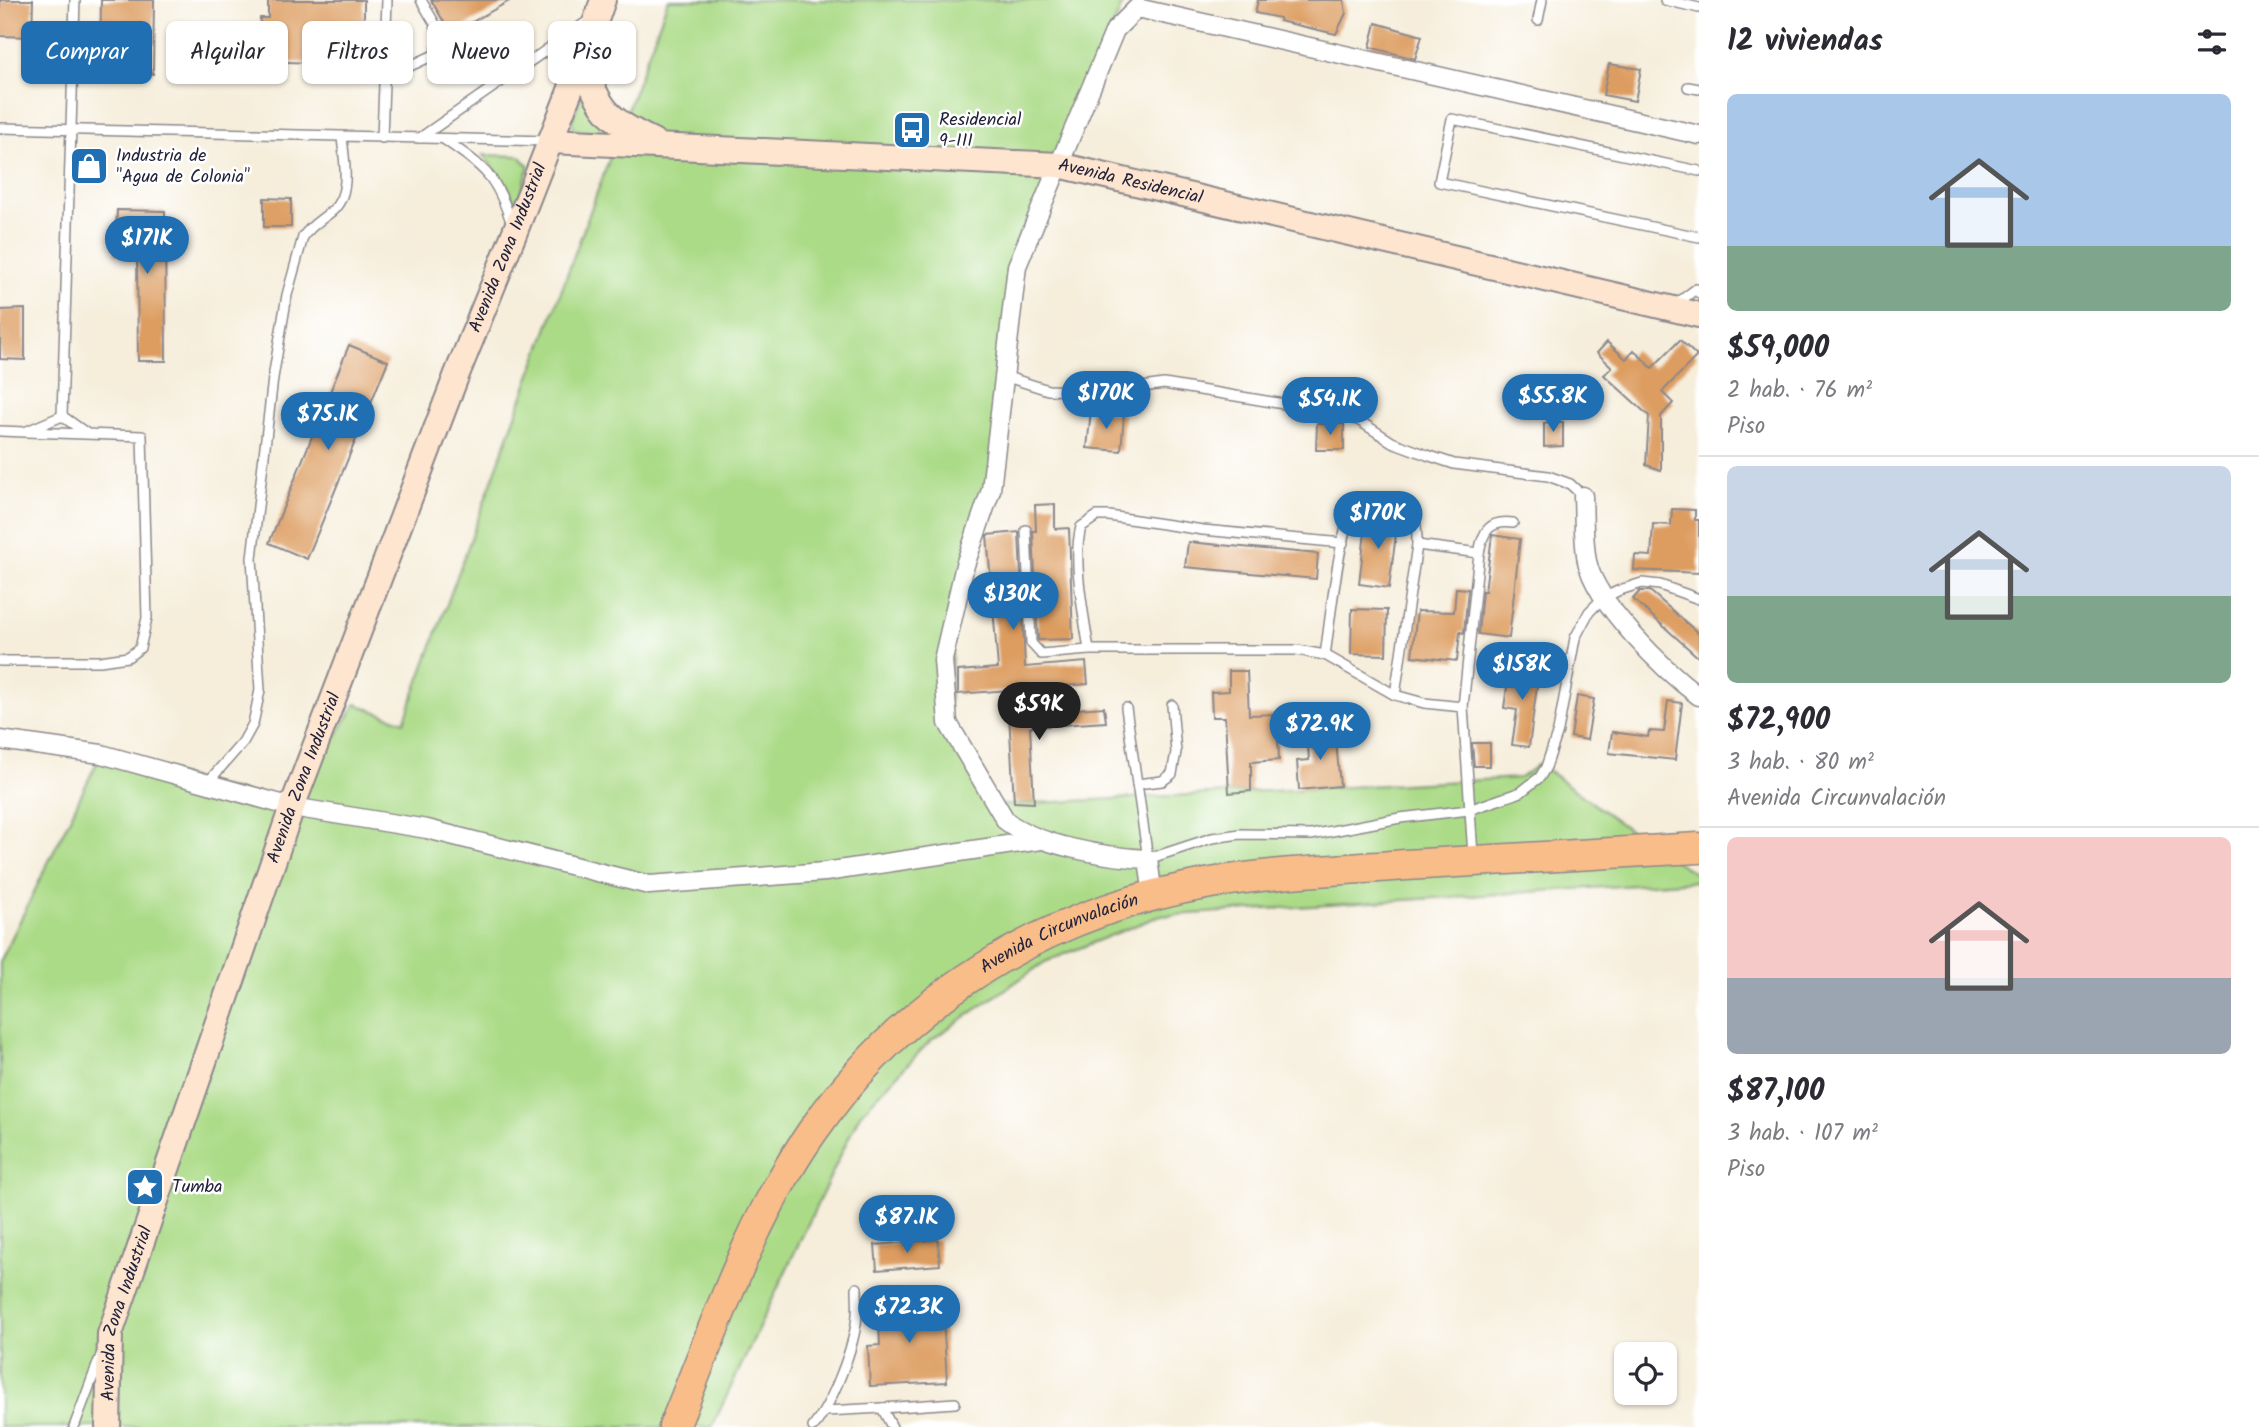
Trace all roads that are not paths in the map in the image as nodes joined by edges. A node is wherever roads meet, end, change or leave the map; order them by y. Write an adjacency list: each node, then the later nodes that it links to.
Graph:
1 (75, 0): 17 (lane)
2 (387, 0): 9 (lane)
3 (421, 0): 10 (lane)
4 (1542, 0): 8 (lane)
5 (1665, 0): 7 (lane)
6 (600, 7): 21 (lane)
7 (1699, 8)
8 (1538, 20)
9 (386, 21)
10 (413, 65)
11 (384, 84): 20 (lane)
12 (573, 84): 23 (main road, Avenida Zona Industrial)
13 (592, 84): 24 (main road)
14 (1688, 87): 15 (lane)
15 (1699, 89)
16 (0, 128): 17 (lane)
17 (71, 130): 19 (lane); 33 (lane)
18 (1699, 135): 25 (street)
19 (342, 137): 20 (lane); 54 (lane)
20 (382, 138): 21 (lane)
21 (420, 138): 22 (lane)
22 (443, 139): 23 (lane); 27 (lane)
23 (550, 141): 24 (main road, Avenida Residencial); 27 (main road, Avenida Zona Industrial)
24 (663, 146): 25 (main road, Avenida Residencial)
25 (1059, 165): 30 (main road, Avenida Residencial); 32 (street)
26 (1699, 171): 28 (lane)
27 (514, 234): 56 (main road, Avenida Zona Industrial)
28 (1699, 237)
29 (1698, 287): 30 (lane)
30 (1669, 309): 31 (main road, Avenida Residencial)
31 (1699, 315)
32 (1004, 376): 37 (lane); 58 (street)
33 (62, 416): 35 (lane); 36 (lane)
34 (0, 431): 35 (lane)
35 (25, 432): 36 (lane)
36 (87, 434): 47 (lane)
37 (1583, 496): 43 (street)
38 (1513, 523): 42 (lane)
39 (1026, 530): 45 (lane)
40 (1343, 543): 41 (lane); 45 (lane); 46 (lane)
41 (1417, 545): 42 (lane); 48 (lane)
42 (1479, 553): 51 (lane)
43 (1603, 598): 44 (lane); 49 (street); 57 (lane)
44 (1699, 599)
45 (1089, 650): 46 (lane)
46 (1325, 655): 48 (lane)
47 (0, 661)
48 (1395, 695): 51 (lane)
49 (1699, 696)
50 (1172, 705): 55 (lane)
51 (1463, 707): 57 (lane)
52 (1126, 708): 55 (lane)
53 (0, 740): 54 (street)
54 (208, 782): 56 (street)
55 (1137, 784): 62 (lane)
56 (292, 807): 61 (street); 66 (main road, Avenida Zona Industrial)
57 (1469, 810): 62 (lane); 63 (lane)
58 (1006, 821): 59 (street); 61 (street)
59 (1043, 840): 61 (street); 62 (street)
60 (1699, 848): 63 (highway, Avenida Circunvalación)
61 (979, 849)
62 (1148, 859): 64 (street)
63 (1474, 861): 64 (highway, Avenida Circunvalación)
64 (1153, 896): 72 (highway, Avenida Circunvalación)
65 (857, 1288): 69 (lane)
66 (110, 1334): 70 (lane); 71 (main road, Avenida Zona Industrial)
67 (955, 1403): 68 (lane)
68 (882, 1408): 69 (lane); 74 (lane)
69 (826, 1412): 73 (lane)
70 (74, 1427)
71 (108, 1427)
72 (674, 1427)
73 (813, 1427)
74 (892, 1427)

